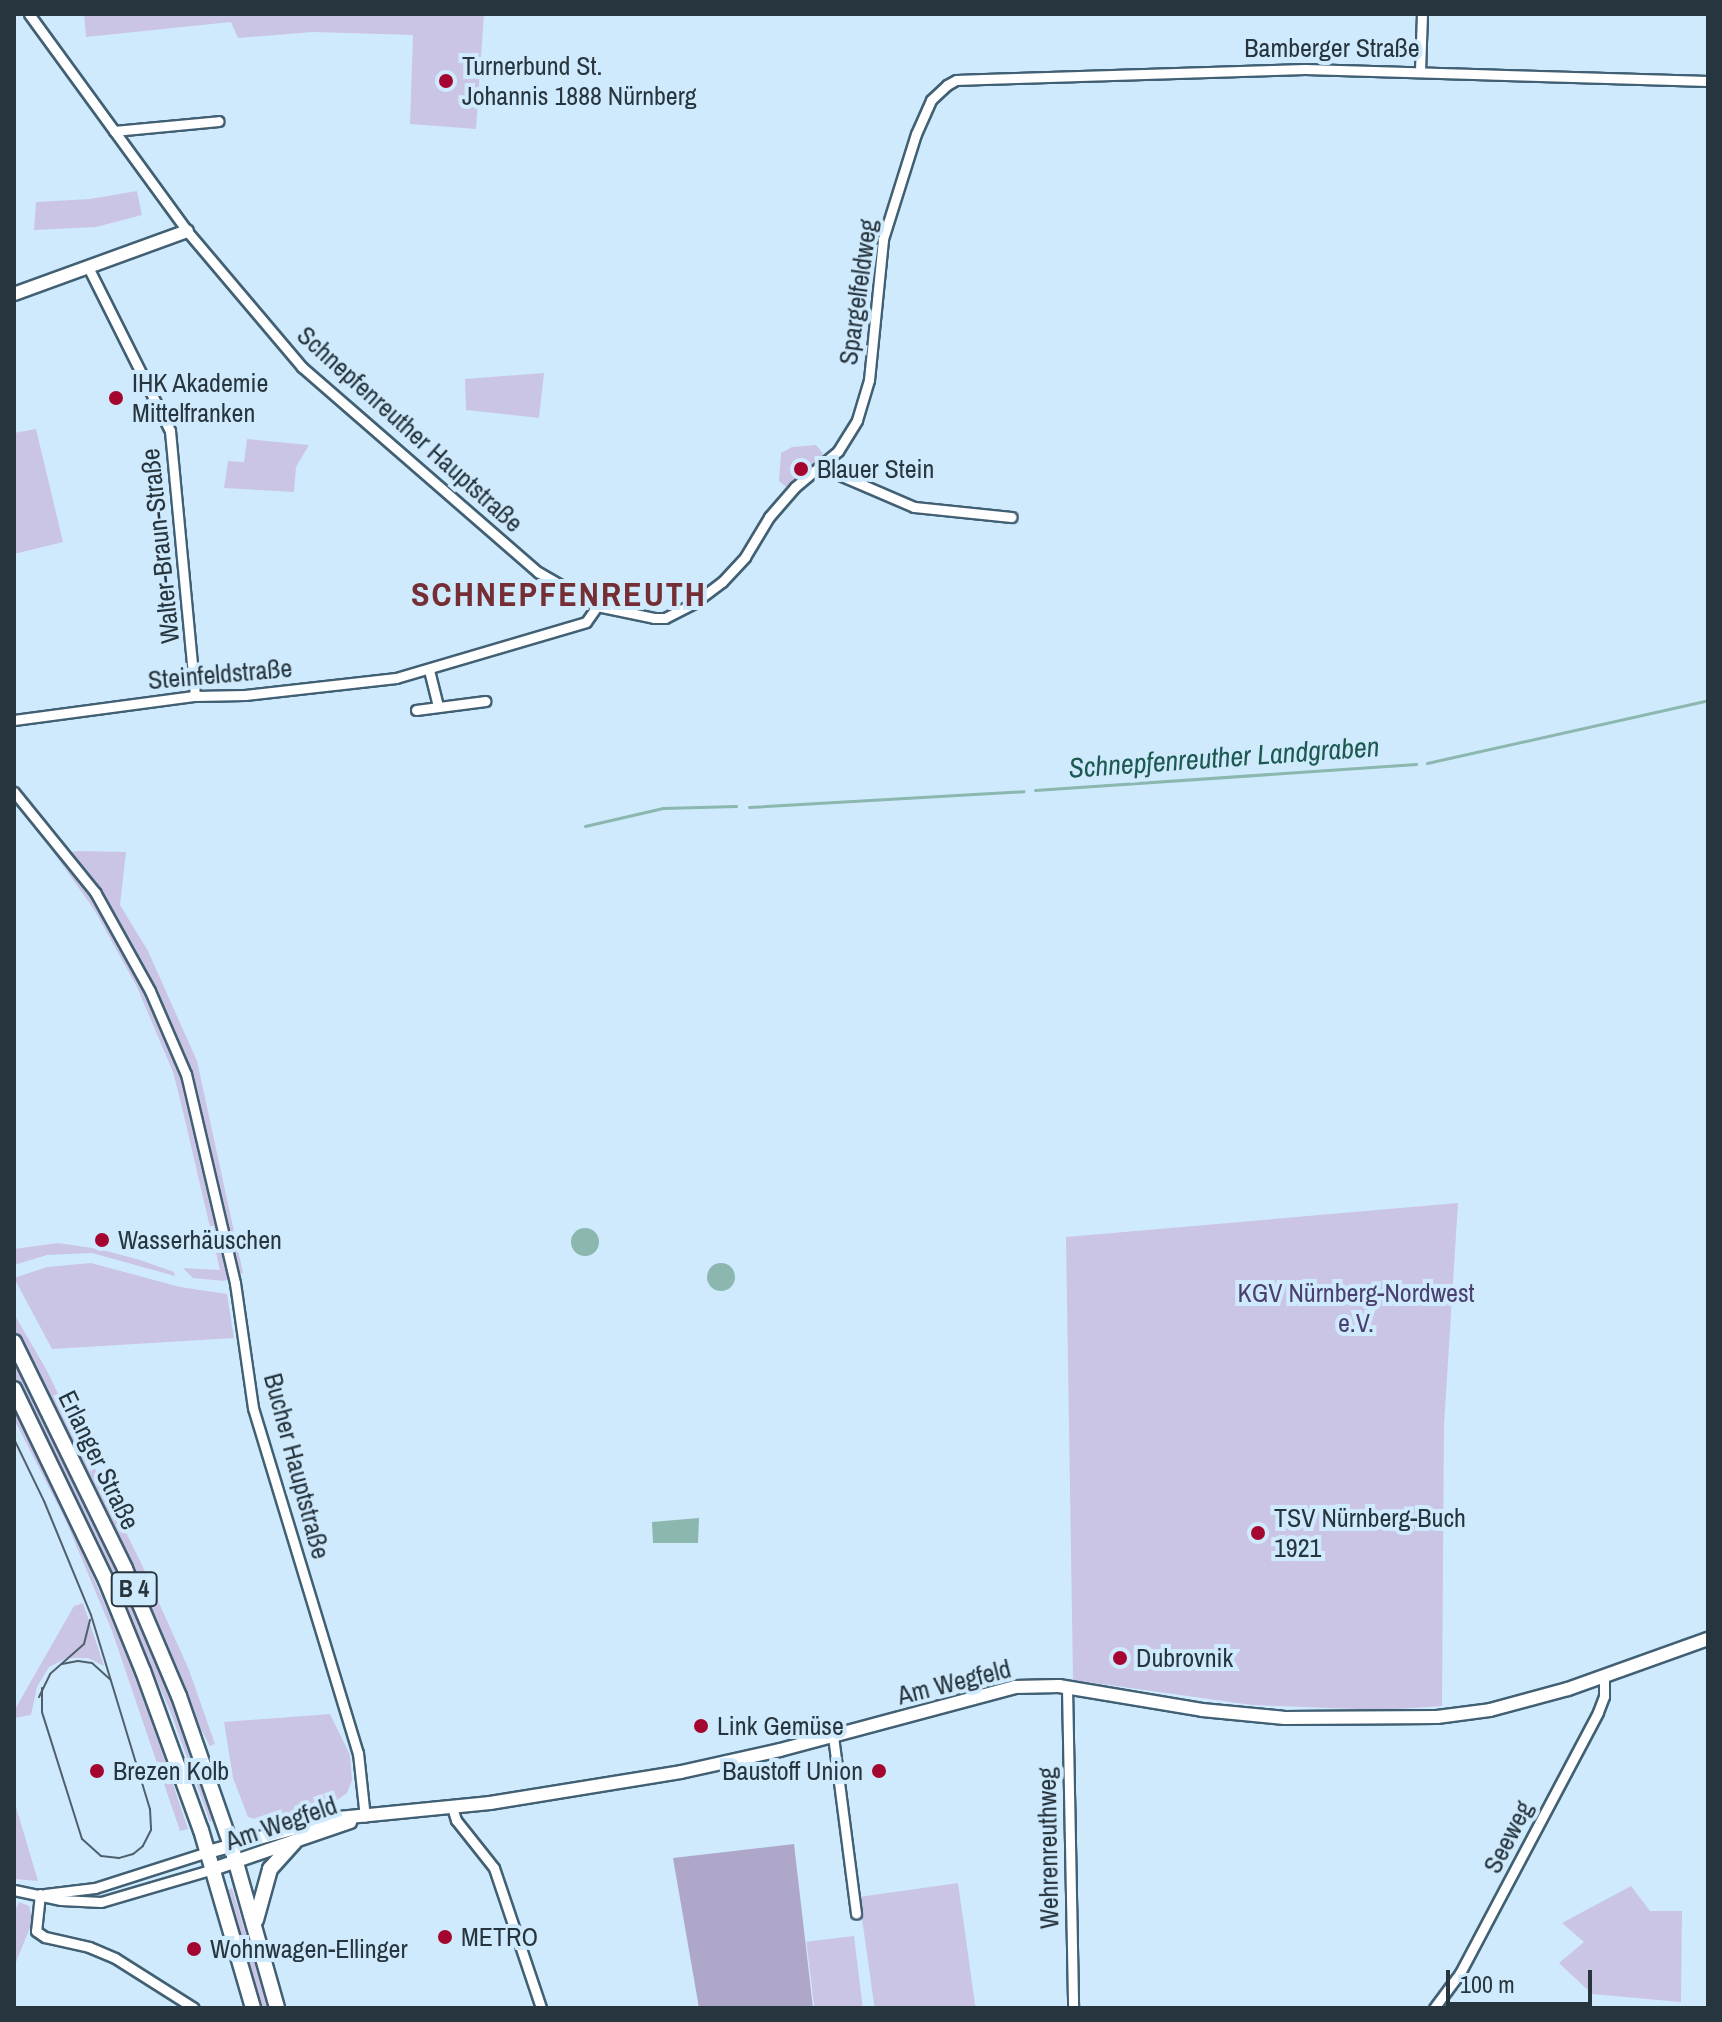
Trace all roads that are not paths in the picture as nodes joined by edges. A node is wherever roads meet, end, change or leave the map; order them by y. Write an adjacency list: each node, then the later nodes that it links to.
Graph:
1 (29, 14): 7 (street, Schnepfenreuther Hauptstraße)
2 (1422, 14): 3 (street)
3 (1420, 71): 4 (street, Bamberger Straße); 5 (street, Bamberger Straße)
4 (956, 80): 11 (street, Spargelfeldweg)
5 (1708, 81)
6 (219, 121): 7 (street)
7 (114, 131): 8 (street, Schnepfenreuther Hauptstraße)
8 (187, 231): 9 (street); 13 (street, Schnepfenreuther Hauptstraße)
9 (88, 267): 10 (street); 16 (street, Walter-Braun-Straße)
10 (14, 294)
11 (821, 467): 12 (street); 14 (street, Spargelfeldweg)
12 (1011, 517)
13 (597, 606): 14 (street, Schnepfenreuther Hauptstraße); 15 (street, Steinfeldstraße)
14 (665, 618)
15 (429, 670): 16 (street, Steinfeldstraße); 18 (street)
16 (195, 696): 20 (street, Steinfeldstraße)
17 (485, 701): 18 (street)
18 (438, 707): 19 (street)
19 (416, 710)
20 (14, 720)
21 (14, 792): 29 (street, Bucher Hauptstraße)
22 (14, 1342): 31 (main road, Erlanger Straße / B 4)
23 (14, 1389): 32 (main road, Erlanger Straße / B 4)
24 (1708, 1639): 25 (street, Am Wegfeld)
25 (1604, 1678): 26 (street, Am Wegfeld); 44 (street, Seeweg)
26 (1067, 1687): 27 (street, Am Wegfeld); 43 (street, Wehrenreuthweg)
27 (833, 1736): 28 (street, Am Wegfeld); 37 (street)
28 (452, 1807): 29 (street, Am Wegfeld); 42 (street)
29 (365, 1817): 30 (street, Am Wegfeld); 31 (street, Am Wegfeld)
30 (294, 1842): 33 (street, Am Wegfeld); 38 (main road, B 4)
31 (231, 1845): 32 (street, Am Wegfeld); 33 (main road, Erlanger Straße / B 4)
32 (208, 1852): 34 (main road, Erlanger Straße / B 4); 36 (street)
33 (236, 1862): 34 (street, Am Wegfeld); 38 (main road, Erlanger Straße / B 4)
34 (213, 1869): 36 (street); 40 (main road, Erlanger Straße / B 4)
35 (14, 1890): 36 (street)
36 (40, 1894): 39 (street)
37 (856, 1914)
38 (255, 1924): 41 (main road, Erlanger Straße / B 4)
39 (194, 2008)
40 (253, 2008)
41 (277, 2008)
42 (541, 2008)
43 (1073, 2008)
44 (1434, 2008)

